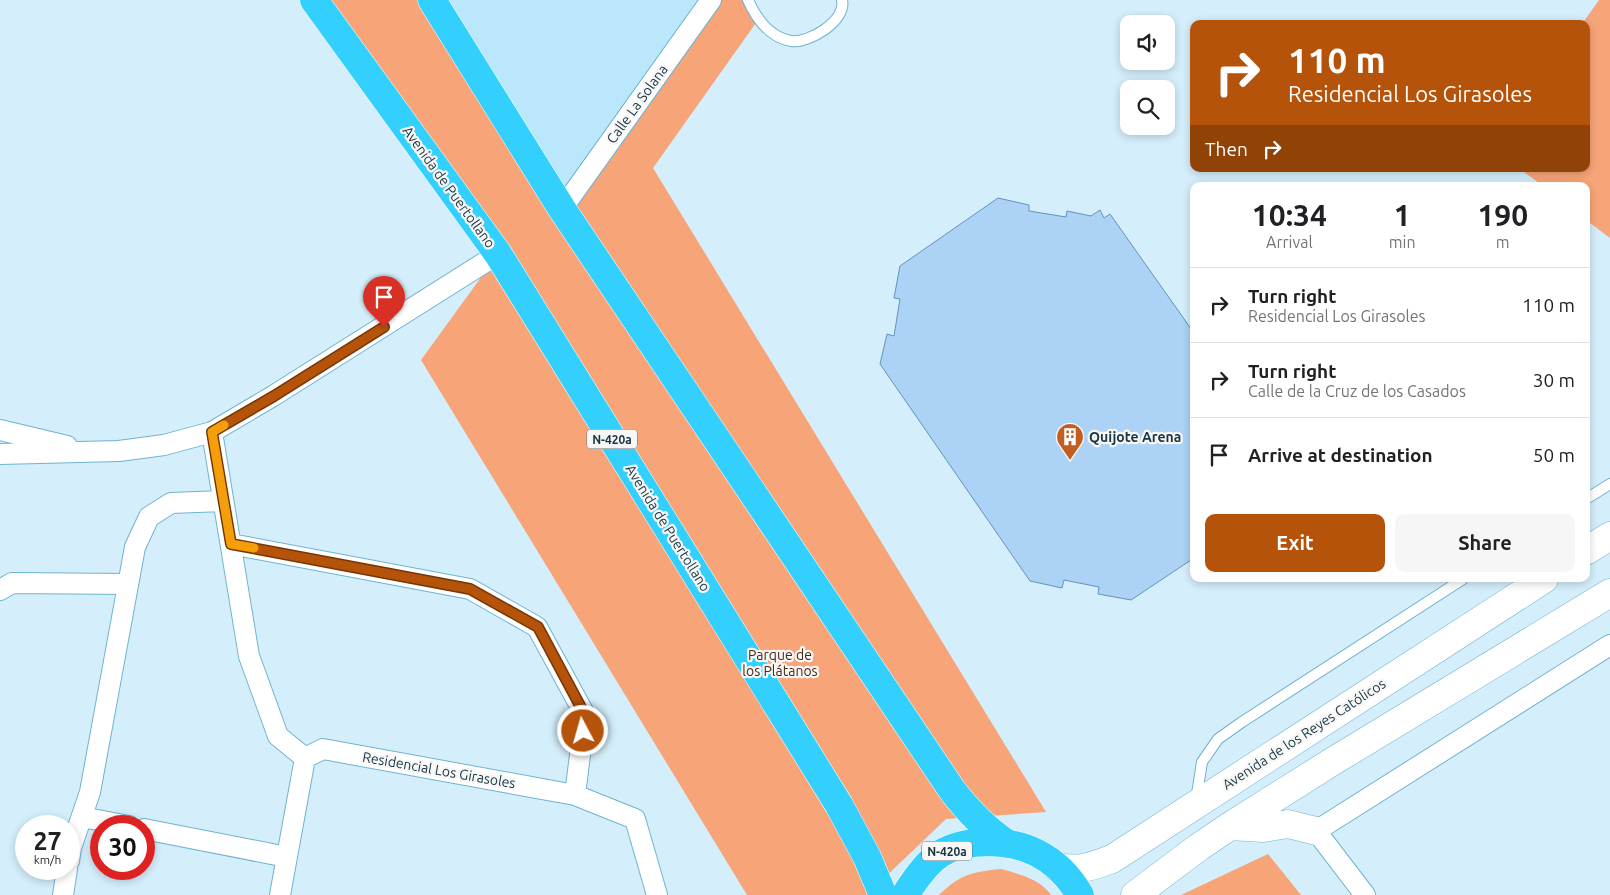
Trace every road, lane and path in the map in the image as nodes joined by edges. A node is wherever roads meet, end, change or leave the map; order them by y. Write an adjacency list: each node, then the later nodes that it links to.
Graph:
1 (314, 0): 7 (highway, Avenida de Puertollano / N-420a)
2 (432, 0): 6 (highway, N-420a)
3 (711, 0): 6 (street, Calle La Solana)
4 (748, 0): 5 (lane)
5 (842, 0)
6 (562, 209): 33 (highway, N-420a)
7 (498, 254): 9 (street); 40 (highway, Avenida de Puertollano / N-420a)
8 (0, 430): 10 (street)
9 (212, 432): 10 (street); 14 (street)
10 (88, 451): 11 (street)
11 (0, 454)
12 (1610, 484): 13 (lane)
13 (1590, 496)
14 (223, 501): 16 (street); 20 (street)
15 (1610, 536): 17 (main road)
16 (231, 544): 24 (street); 25 (street)
17 (1590, 548)
18 (1458, 582): 26 (lane)
19 (1539, 582): 26 (main road, Avenida de los Reyes Católicos)
20 (128, 584): 21 (street); 27 (street)
21 (0, 590)
22 (1610, 593): 30 (main road)
23 (1610, 645): 32 (street)
24 (305, 758): 25 (street, Residencial Los Girasoles); 34 (street)
25 (575, 796): 39 (street, Residencial Los Girasoles)
26 (1195, 805): 35 (main road, Avenida de los Reyes Católicos)
27 (82, 817): 28 (street); 29 (street)
28 (90, 819)
29 (80, 823)
30 (1230, 826): 32 (main road); 43 (main road)
31 (155, 831): 34 (street)
32 (1316, 831): 44 (street)
33 (1008, 844): 35 (highway, N-420a); 41 (highway, N-420a)
34 (287, 857): 38 (street)
35 (1057, 867): 42 (highway, N-420a)
36 (65, 880): 37 (street)
37 (62, 895)
38 (280, 895)
39 (657, 895)
40 (883, 895)
41 (905, 895)
42 (1080, 895)
43 (1135, 895)
44 (1365, 895)

